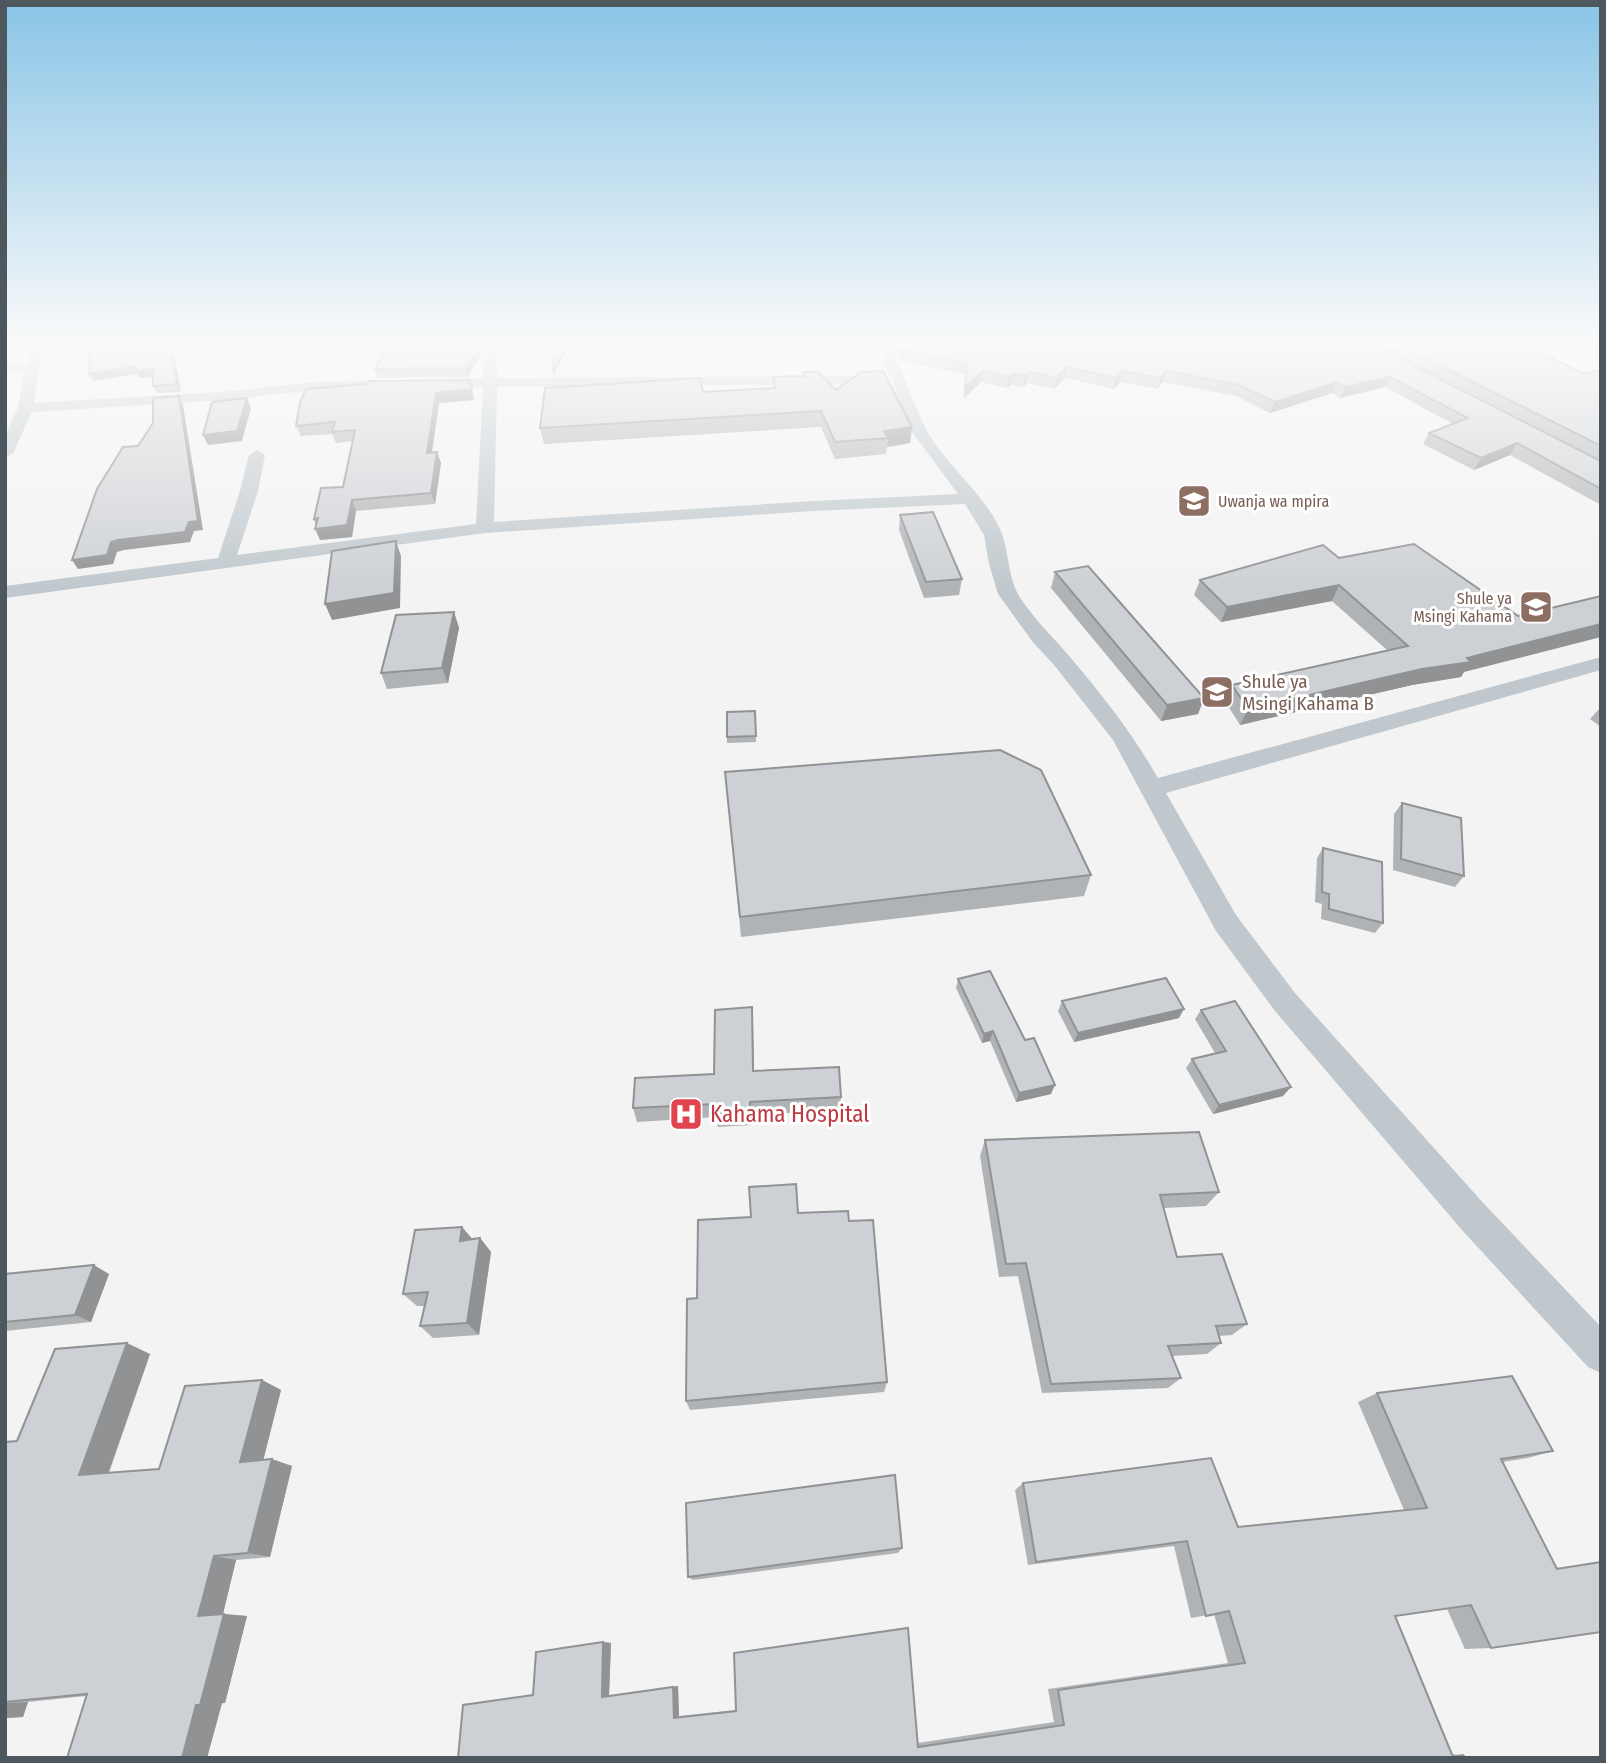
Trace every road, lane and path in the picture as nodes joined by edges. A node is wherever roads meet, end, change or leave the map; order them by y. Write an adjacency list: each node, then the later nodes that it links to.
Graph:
1 (17, 428): 4 (street)
2 (488, 428): 7 (street)
3 (918, 428): 6 (street)
4 (5, 453)
5 (257, 455): 8 (street)
6 (972, 499): 7 (street); 11 (street)
7 (485, 528): 8 (street)
8 (225, 564): 9 (street)
9 (5, 592)
10 (1601, 663): 11 (street)
11 (1150, 789): 12 (street)
12 (1601, 1354)

